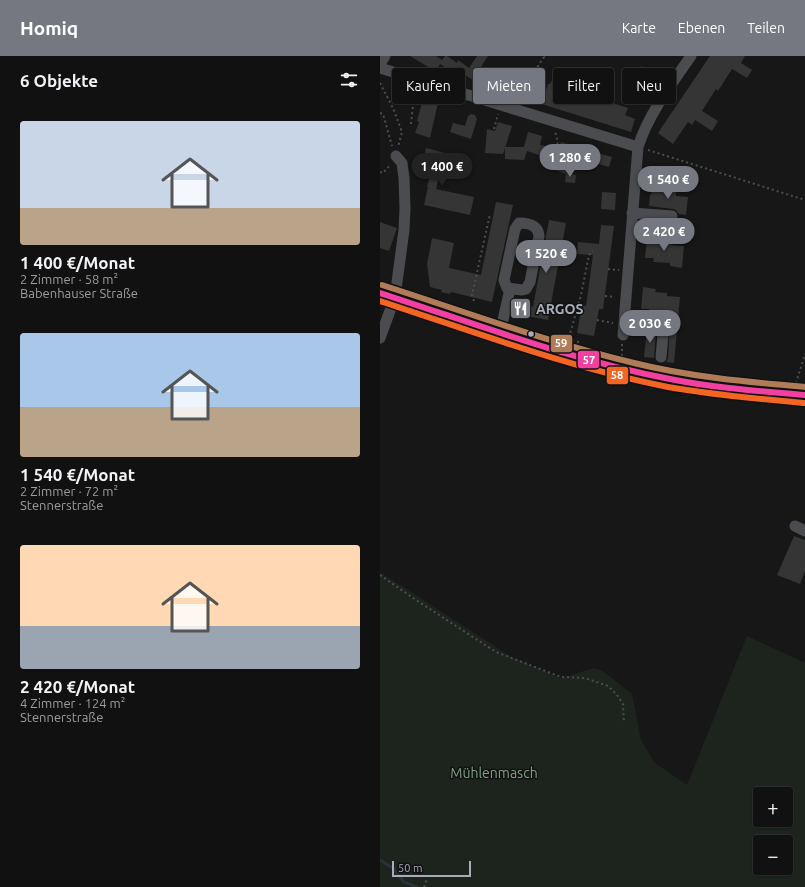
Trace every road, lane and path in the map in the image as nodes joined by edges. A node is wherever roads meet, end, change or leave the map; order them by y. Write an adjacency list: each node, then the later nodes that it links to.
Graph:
1 (385, 56): 4 (street)
2 (542, 56): 6 (path)
3 (690, 56): 16 (street)
4 (380, 64)
5 (380, 68): 7 (street)
6 (537, 68)
7 (392, 72)
8 (380, 83): 17 (path)
9 (465, 94): 11 (street)
10 (413, 104): 14 (path)
11 (501, 105): 13 (street); 15 (path)
12 (380, 113): 17 (path)
13 (557, 122): 16 (street); 18 (path)
14 (411, 124)
15 (494, 129)
16 (638, 147): 20 (path); 21 (street)
17 (396, 156): 19 (path); 27 (street)
18 (549, 168)
19 (380, 172)
20 (805, 200)
21 (632, 213): 23 (street); 30 (street)
22 (490, 214): 28 (path)
23 (672, 216)
24 (593, 251): 33 (path)
25 (510, 289): 25 (street); 31 (street)
26 (380, 293): 27 (main road)
27 (395, 297): 31 (main road); 32 (street)
28 (474, 302)
29 (597, 320): 30 (path)
30 (623, 327): 35 (street); 36 (path)
31 (500, 332): 37 (main road)
32 (380, 338)
33 (579, 342)
34 (805, 354): 37 (path)
35 (661, 357)
36 (622, 359)
37 (799, 395)
38 (380, 575): 39 (path)
39 (624, 723)
40 (427, 879): 41 (path)
41 (424, 887)

